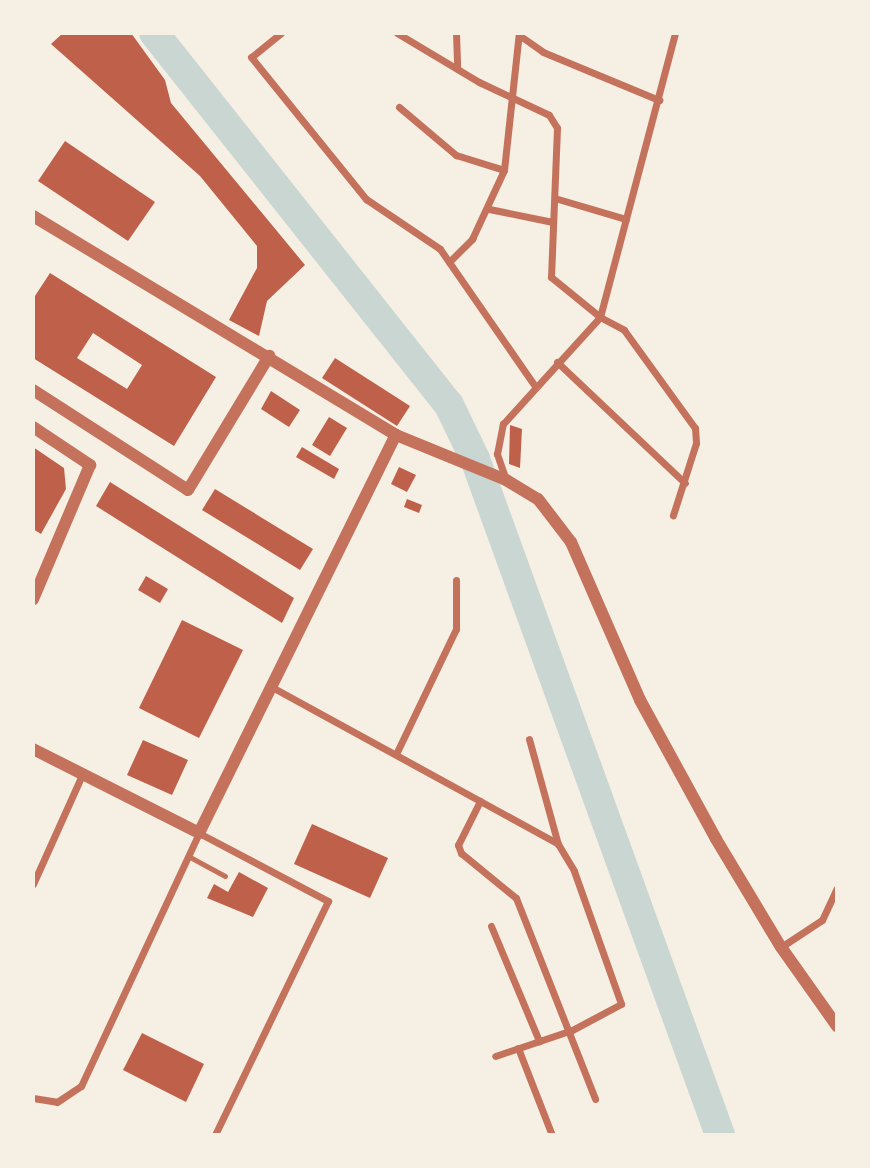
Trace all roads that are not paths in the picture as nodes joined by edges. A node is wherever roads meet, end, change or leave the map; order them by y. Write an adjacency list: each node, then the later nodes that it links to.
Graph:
1 (281, 33): 16 (street)
2 (456, 33): 6 (street)
3 (675, 33): 8 (street)
4 (399, 34): 6 (street)
5 (519, 34): 7 (street); 8 (street)
6 (457, 68): 7 (street)
7 (513, 96): 10 (street); 11 (street)
8 (659, 100): 14 (street)
9 (400, 107): 10 (street)
10 (504, 170): 12 (street)
11 (558, 199): 14 (street); 15 (street)
12 (489, 209): 15 (street); 16 (street)
13 (33, 216): 18 (street)
14 (626, 219): 17 (street)
15 (552, 222): 17 (street)
16 (449, 262): 20 (street)
17 (600, 317): 19 (street); 25 (street)
18 (269, 356): 21 (street); 23 (street)
19 (557, 362): 20 (street); 25 (street)
20 (534, 386): 24 (street)
21 (33, 390)
22 (33, 428): 28 (street)
23 (396, 435): 24 (street); 29 (street)
24 (506, 480): 42 (street)
25 (685, 483): 26 (street)
26 (673, 515)
27 (456, 580): 32 (street)
28 (33, 599)
29 (269, 685): 32 (street); 35 (street)
30 (529, 739): 36 (street)
31 (33, 750): 33 (street)
32 (396, 754): 34 (street)
33 (82, 775): 35 (street); 39 (street)
34 (480, 801): 36 (street); 44 (street)
35 (199, 833): 37 (street); 50 (street)
36 (558, 844): 44 (street)
37 (188, 856): 38 (lane); 48 (street)
38 (225, 876)
39 (33, 884)
40 (836, 892): 42 (street)
41 (491, 926): 45 (street)
42 (781, 947): 43 (street)
43 (837, 1027)
44 (572, 1030): 45 (street); 49 (street)
45 (539, 1041): 46 (street)
46 (518, 1048): 47 (street); 51 (street)
47 (495, 1056)
48 (33, 1098)
49 (595, 1098)
50 (215, 1135)
51 (552, 1135)

